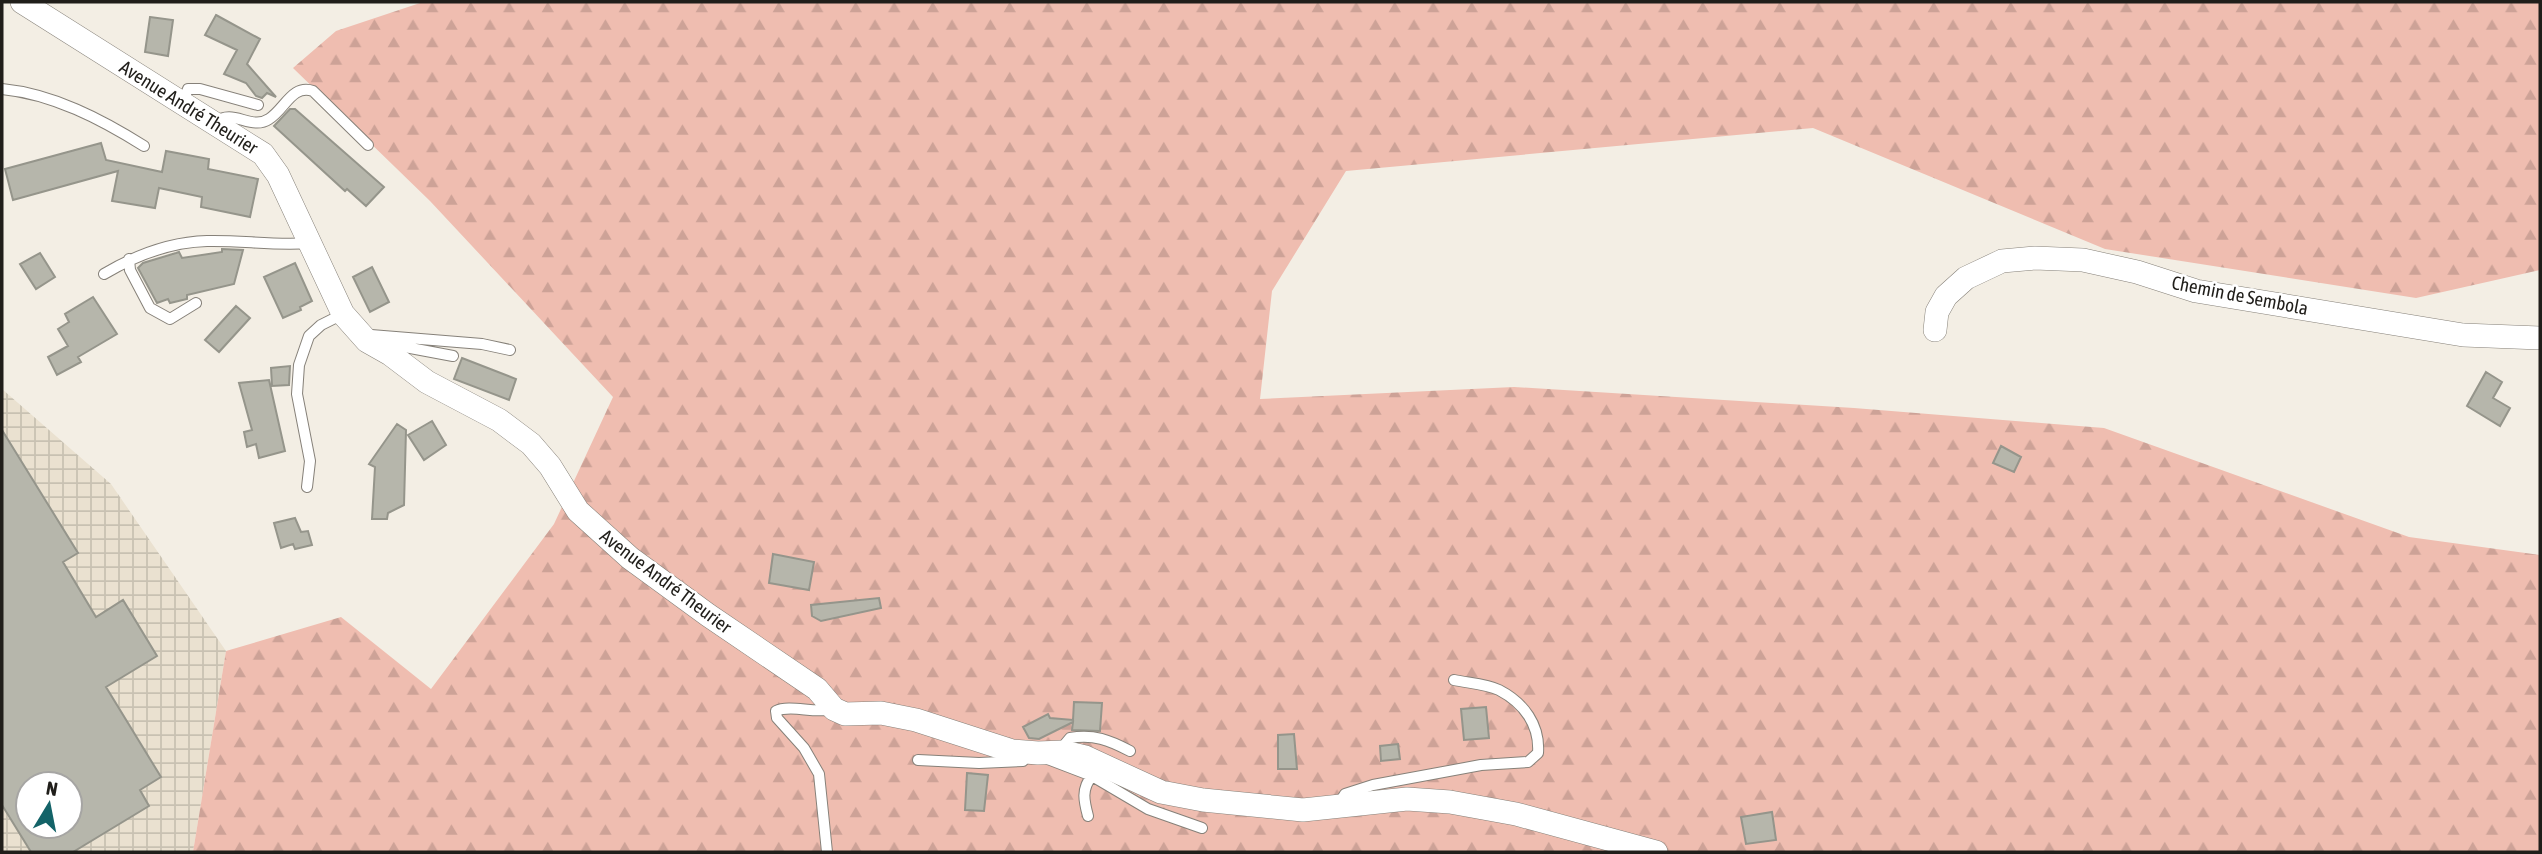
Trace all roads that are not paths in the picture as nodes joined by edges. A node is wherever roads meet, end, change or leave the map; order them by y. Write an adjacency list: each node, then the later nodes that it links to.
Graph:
1 (22, 2): 3 (street, Avenue André Theurier)
2 (2, 89): 7 (lane)
3 (182, 104): 4 (lane); 5 (street, Avenue André Theurier)
4 (258, 105)
5 (214, 124): 6 (lane); 8 (street, Avenue André Theurier)
6 (368, 145)
7 (145, 146)
8 (310, 243): 9 (lane); 12 (street, Avenue André Theurier)
9 (129, 259): 10 (lane); 11 (lane)
10 (104, 274)
11 (196, 303)
12 (343, 314): 14 (street, Avenue André Theurier); 19 (lane)
13 (1935, 330): 16 (street, Chemin de Sembola)
14 (358, 334): 15 (lane); 21 (street, Avenue André Theurier)
15 (386, 337): 17 (lane); 18 (lane)
16 (2540, 338)
17 (510, 350)
18 (453, 356)
19 (307, 487)
20 (1454, 680): 27 (lane)
21 (834, 709): 24 (street); 30 (lane)
22 (1130, 751): 23 (lane)
23 (1064, 752): 24 (street); 27 (street)
24 (1038, 754): 25 (lane); 26 (lane)
25 (918, 760)
26 (1092, 776): 28 (lane); 29 (lane)
27 (1337, 807): 31 (street)
28 (1088, 816)
29 (1202, 828)
30 (827, 852)
31 (1656, 852)

